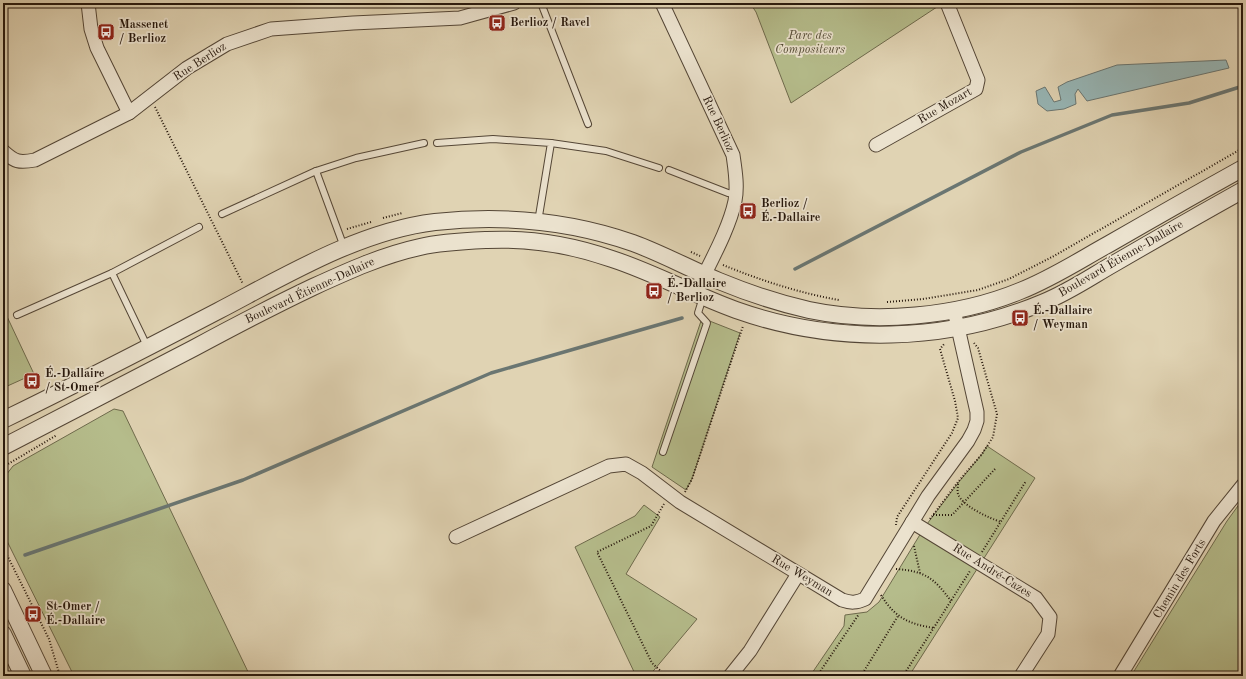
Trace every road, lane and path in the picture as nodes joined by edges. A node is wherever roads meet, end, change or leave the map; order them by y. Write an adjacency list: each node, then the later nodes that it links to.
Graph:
1 (88, 3): 7 (street)
2 (514, 3): 6 (street, Rue Berlioz)
3 (541, 3): 8 (lane)
4 (662, 3): 19 (street, Rue Berlioz)
5 (947, 3): 12 (street, Rue Mozart)
6 (150, 97): 7 (street, Rue Berlioz); 26 (path)
7 (129, 113): 13 (street, Rue Berlioz)
8 (588, 124)
9 (424, 143): 17 (lane)
10 (438, 143): 11 (lane)
11 (551, 143): 14 (lane); 21 (lane)
12 (876, 145)
13 (3, 151)
14 (659, 168)
15 (1243, 168): 28 (street, Boulevard Étienne-Dallaire)
16 (669, 170): 19 (lane)
17 (316, 171): 20 (lane); 23 (lane)
18 (1243, 190): 31 (street, Boulevard Étienne-Dallaire)
19 (735, 194): 25 (street, Rue Berlioz)
20 (222, 214)
21 (538, 222): 23 (street, Boulevard Étienne-Dallaire); 25 (street, Boulevard Étienne-Dallaire)
22 (199, 227): 24 (lane)
23 (344, 248): 32 (street, Boulevard Étienne-Dallaire)
24 (112, 273): 30 (lane); 32 (lane)
25 (704, 274): 27 (street, Rue Berlioz); 28 (street, Boulevard Étienne-Dallaire)
26 (244, 285)
27 (699, 296): 29 (street, Boulevard Étienne-Dallaire); 34 (street, Boulevard Étienne-Dallaire); 35 (lane)
28 (954, 310): 31 (street, Rue Weyman)
29 (747, 314): 31 (street, Boulevard Étienne-Dallaire); 40 (path)
30 (17, 315)
31 (958, 328): 43 (street, Rue Weyman); 45 (path)
32 (147, 348): 33 (street, Boulevard Étienne-Dallaire)
33 (3, 420)
34 (3, 447)
35 (663, 452)
36 (995, 468): 41 (path)
37 (1026, 481): 44 (path)
38 (958, 482): 41 (path)
39 (1243, 485): 69 (street, Chemin des Forts)
40 (675, 498): 46 (street, Rue Weyman); 52 (street, Rue Weyman); 63 (path)
41 (964, 502): 42 (path); 44 (path)
42 (933, 515)
43 (912, 522): 49 (street, Rue André-Cazes); 52 (street, Rue Weyman)
44 (1001, 522): 49 (path)
45 (898, 530)
46 (456, 537)
47 (914, 546): 51 (path)
48 (3, 547): 62 (path)
49 (977, 561): 55 (path); 68 (street, Rue André-Cazes)
50 (896, 569): 51 (path)
51 (920, 573): 55 (path)
52 (798, 574): 64 (street)
53 (3, 590): 61 (street)
54 (881, 594): 57 (path)
55 (951, 601): 58 (path)
56 (862, 609): 65 (path)
57 (898, 616): 58 (path); 66 (path)
58 (934, 628): 67 (path)
59 (3, 634): 60 (street)
60 (23, 676)
61 (44, 676)
62 (60, 676)
63 (666, 676)
64 (730, 676)
65 (817, 676)
66 (861, 676)
67 (903, 676)
68 (1021, 676)
69 (1120, 676)

